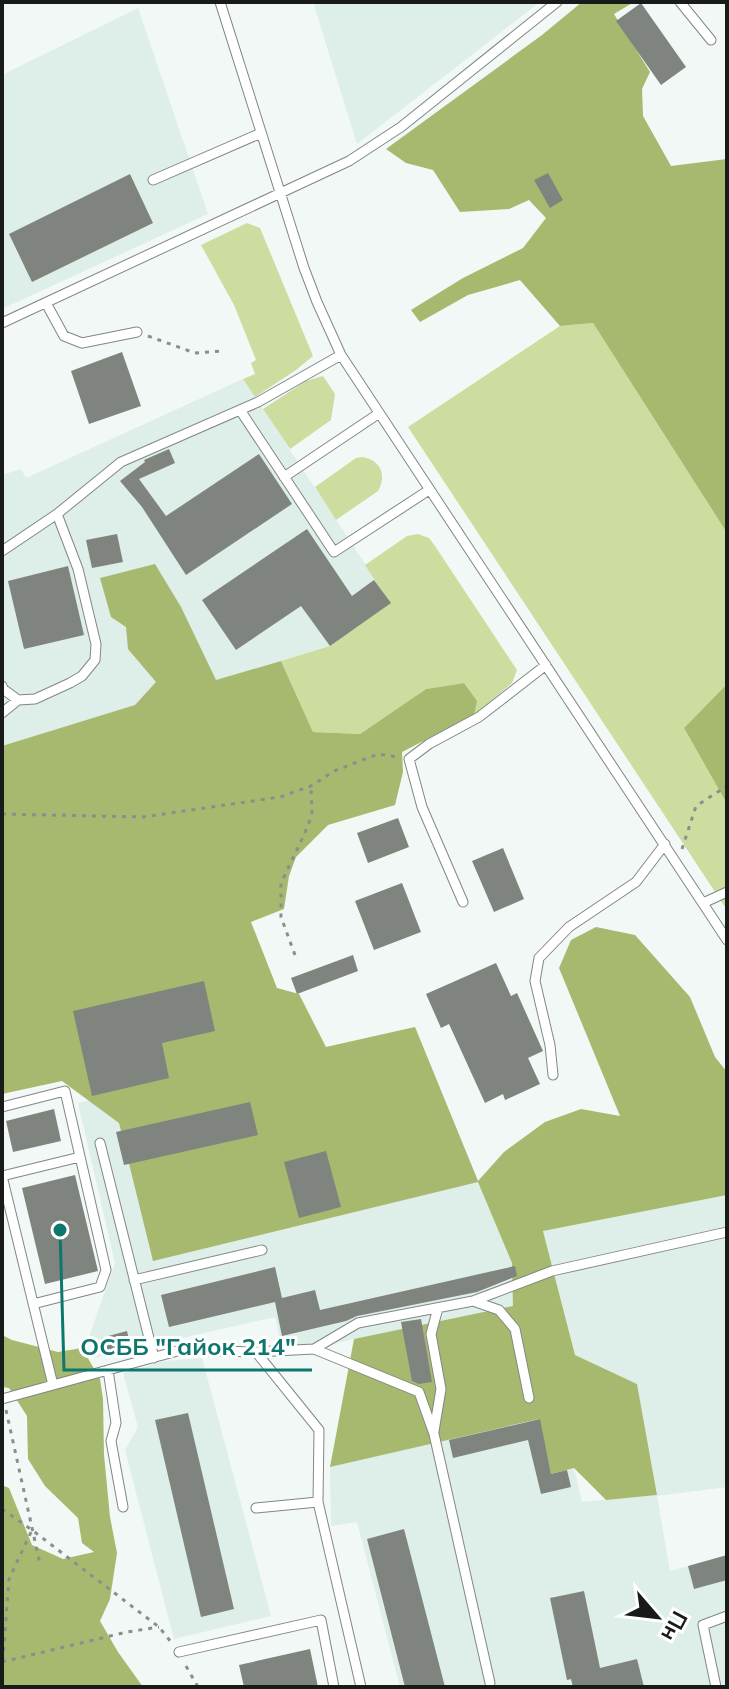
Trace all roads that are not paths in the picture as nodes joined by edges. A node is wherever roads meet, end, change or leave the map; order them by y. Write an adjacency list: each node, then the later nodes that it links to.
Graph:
1 (220, 2): 5 (lane)
2 (557, 2): 7 (lane)
3 (680, 2): 4 (lane)
4 (711, 40)
5 (261, 133): 6 (lane); 7 (lane)
6 (153, 180)
7 (280, 194): 8 (lane); 11 (lane)
8 (46, 303): 9 (lane); 10 (lane)
9 (2, 323)
10 (137, 332)
11 (341, 355): 12 (lane); 13 (lane)
12 (240, 410): 14 (lane); 16 (lane)
13 (378, 414): 14 (lane); 15 (lane)
14 (284, 477): 15 (lane)
15 (429, 490): 18 (lane)
16 (57, 514): 17 (lane); 20 (lane)
17 (2, 551)
18 (546, 665): 22 (lane); 24 (lane)
19 (2, 686): 20 (lane)
20 (18, 700): 21 (lane)
21 (2, 713)
22 (665, 844): 25 (lane); 27 (lane)
23 (727, 892): 25 (lane)
24 (463, 902)
25 (703, 903): 26 (lane)
26 (727, 940)
27 (553, 1075)
28 (2, 1107): 30 (lane)
29 (100, 1143): 34 (lane)
30 (80, 1157): 31 (lane); 36 (lane)
31 (2, 1176): 36 (lane)
32 (727, 1232): 35 (lane)
33 (262, 1250): 34 (lane)
34 (134, 1280): 40 (lane)
35 (473, 1301): 37 (lane); 43 (lane)
36 (33, 1304): 42 (lane)
37 (438, 1308): 38 (lane); 45 (lane)
38 (314, 1349): 39 (lane); 45 (lane)
39 (256, 1352): 40 (lane); 46 (lane)
40 (154, 1358): 41 (lane)
41 (108, 1370): 42 (lane); 47 (lane)
42 (53, 1385): 44 (lane)
43 (529, 1398)
44 (3, 1399)
45 (434, 1434): 51 (lane)
46 (318, 1502): 48 (lane); 53 (lane)
47 (123, 1507)
48 (256, 1508)
49 (727, 1616): 54 (lane)
50 (179, 1652): 52 (lane)
51 (490, 1683)
52 (334, 1687)
53 (361, 1687)
54 (716, 1687)

